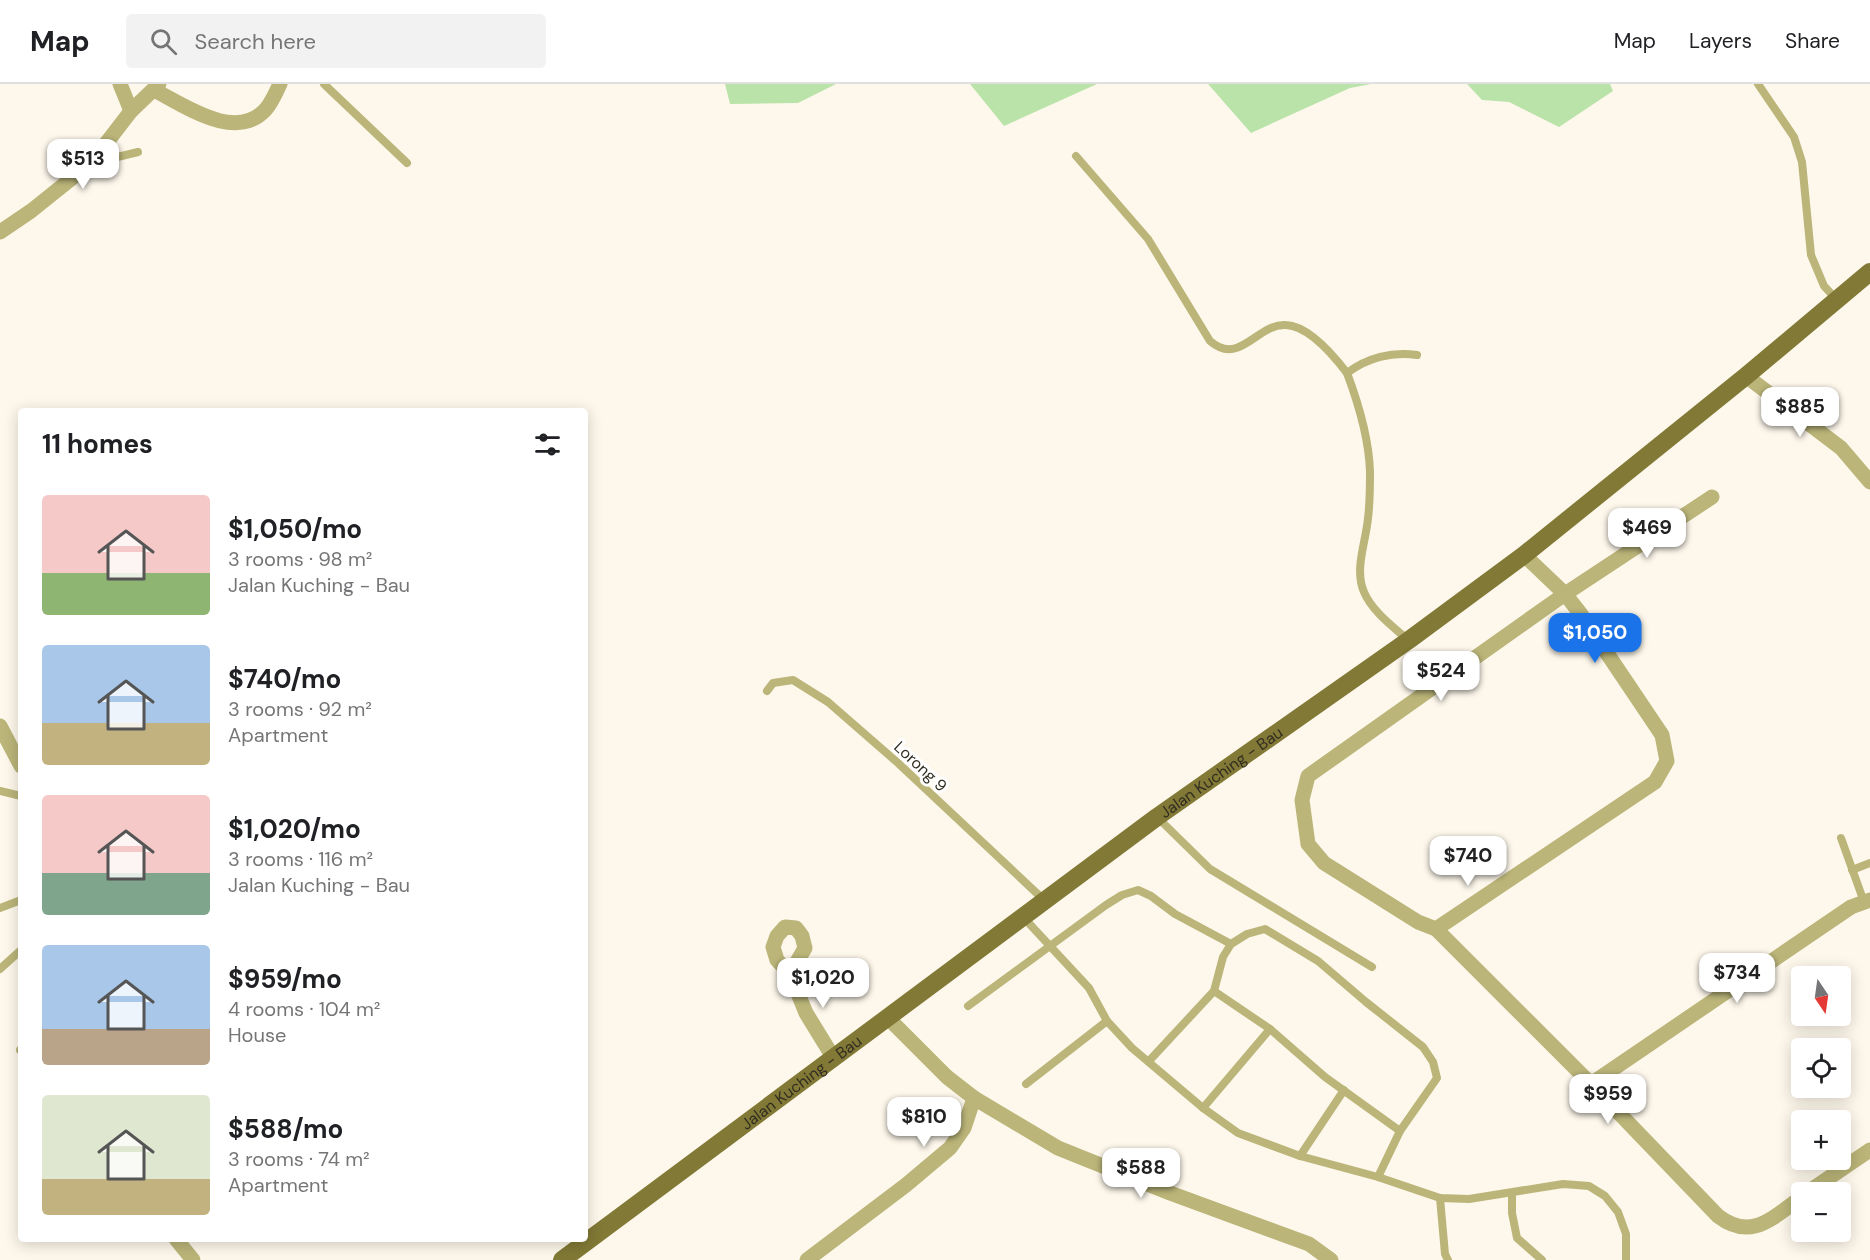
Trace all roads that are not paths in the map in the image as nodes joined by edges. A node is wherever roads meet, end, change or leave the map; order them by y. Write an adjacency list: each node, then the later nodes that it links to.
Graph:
1 (120, 84): 6 (street)
2 (280, 84): 5 (street)
3 (324, 84): 9 (lane)
4 (1758, 84): 13 (lane)
5 (156, 87): 6 (street)
6 (131, 111): 10 (street)
7 (138, 153): 10 (lane)
8 (1076, 156): 15 (lane)
9 (406, 162)
10 (91, 163): 11 (street)
11 (0, 232)
12 (1870, 272): 13 (main road, Jalan Kuching - Bau)
13 (1837, 300): 16 (main road, Jalan Kuching - Bau)
14 (1417, 355): 15 (lane)
15 (1347, 373): 21 (lane)
16 (1746, 376): 17 (street); 19 (main road, Jalan Kuching - Bau)
17 (1870, 482)
18 (1712, 497): 20 (street)
19 (1524, 555): 20 (street); 21 (main road, Jalan Kuching - Bau)
20 (1565, 594): 36 (street); 36 (street)
21 (1409, 640): 27 (main road, Jalan Kuching - Bau)
22 (767, 691): 33 (lane, Lorong 9)
23 (0, 726): 24 (street)
24 (18, 760)
25 (0, 791): 26 (lane)
26 (18, 795)
27 (1156, 817): 33 (main road, Jalan Kuching - Bau); 40 (lane)
28 (1841, 838): 30 (lane)
29 (1870, 863): 30 (lane)
30 (1852, 870): 32 (lane)
31 (18, 901): 34 (lane)
32 (1867, 901): 51 (street)
33 (1045, 902): 35 (main road, Jalan Kuching - Bau)
34 (0, 908)
35 (1023, 917): 38 (lane); 45 (main road, Jalan Kuching - Bau)
36 (1436, 929): 51 (street)
37 (1231, 944): 38 (lane); 43 (lane); 55 (lane)
38 (1049, 947): 44 (lane); 46 (lane)
39 (18, 953): 41 (lane)
40 (1372, 968)
41 (0, 969)
42 (790, 974): 48 (street)
43 (1214, 991): 47 (lane); 49 (lane)
44 (968, 1006)
45 (888, 1018): 48 (main road, Jalan Kuching - Bau); 53 (street)
46 (1107, 1022): 49 (lane); 50 (lane)
47 (1270, 1029): 52 (lane); 54 (lane)
48 (833, 1057): 63 (main road, Jalan Kuching - Bau)
49 (1149, 1061): 54 (lane)
50 (1026, 1084)
51 (1591, 1084): 62 (street)
52 (1344, 1090): 55 (lane); 57 (lane)
53 (974, 1098): 66 (street); 70 (street)
54 (1203, 1108): 57 (lane)
55 (1400, 1131): 58 (lane)
56 (1870, 1150): 59 (street)
57 (1300, 1156): 58 (lane)
58 (1378, 1177): 61 (lane)
59 (1824, 1182)
60 (1512, 1193): 61 (lane); 72 (lane); 73 (lane)
61 (1440, 1198): 71 (lane)
62 (1791, 1205)
63 (588, 1241)
64 (178, 1242): 67 (street)
65 (586, 1242): 68 (main road, Jalan Kuching - Bau)
66 (825, 1254): 69 (street)
67 (193, 1260)
68 (562, 1260)
69 (807, 1260)
70 (1331, 1260)
71 (1448, 1260)
72 (1542, 1260)
73 (1626, 1260)

